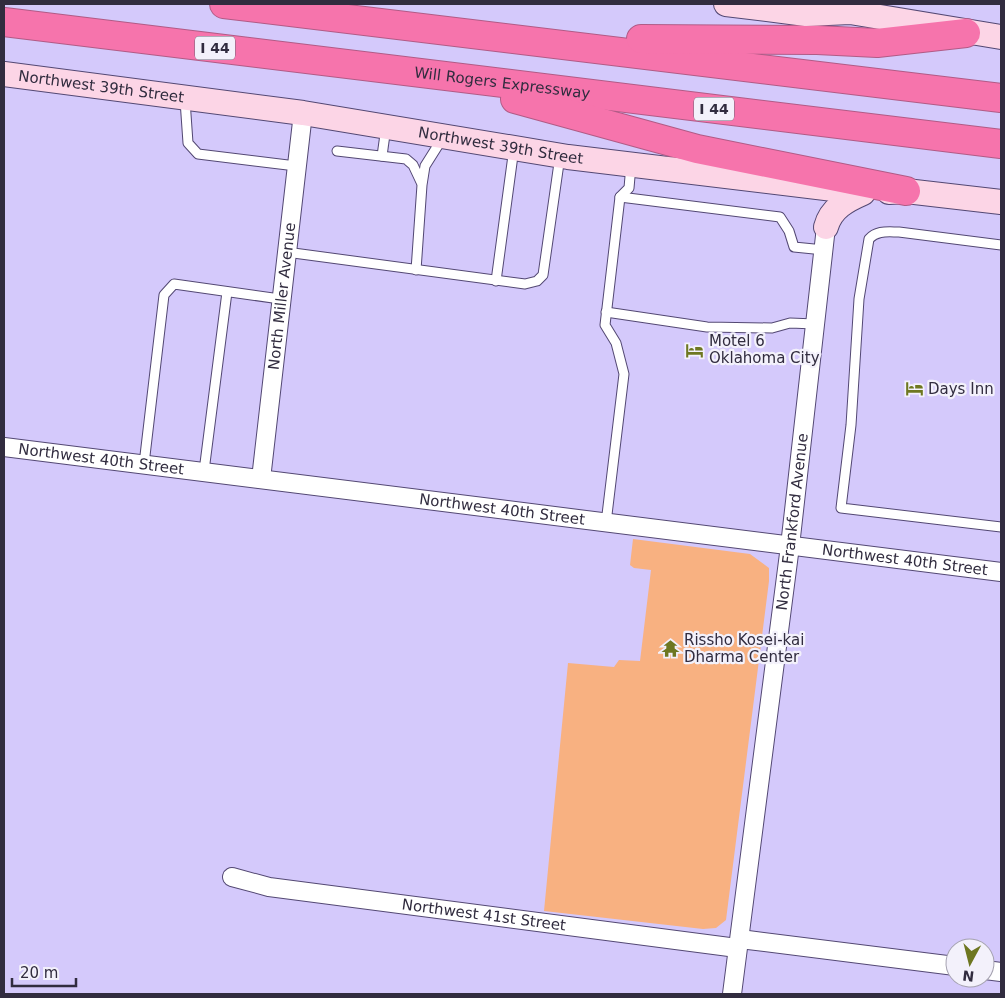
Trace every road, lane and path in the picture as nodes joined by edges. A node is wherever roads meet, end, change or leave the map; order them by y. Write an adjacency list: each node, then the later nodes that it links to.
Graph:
1 (224, 4): 7 (highway)
2 (726, 4): 3 (main road)
3 (851, 8): 5 (main road)
4 (4, 22): 9 (highway, Will Rogers Expressway / I 44)
5 (966, 33): 6 (main road); 7 (highway)
6 (1001, 37)
7 (509, 38): 11 (highway)
8 (4, 74): 10 (main road, Northwest 39th Street)
9 (427, 74): 15 (highway, Will Rogers Expressway / I 44); 23 (highway)
10 (185, 98): 12 (main road, Northwest 39th Street); 21 (lane)
11 (1001, 98)
12 (302, 113): 13 (main road, Northwest 39th Street); 21 (street, North Miller Avenue)
13 (386, 127): 14 (main road, Northwest 39th Street); 19 (lane)
14 (444, 136): 16 (main road, Northwest 39th Street); 22 (lane)
15 (1001, 144)
16 (514, 148): 18 (main road, Northwest 39th Street); 32 (lane)
17 (337, 151): 19 (lane)
18 (560, 155): 20 (main road, Northwest 39th Street); 32 (lane)
19 (382, 156): 22 (lane)
20 (631, 164): 24 (main road, Northwest 39th Street); 25 (lane)
21 (296, 166): 30 (street, North Miller Avenue)
22 (422, 184): 31 (lane)
23 (906, 191): 24 (main road, Northwest 39th Street); 26 (main road, Northwest 39th Street)
24 (864, 193): 27 (main road)
25 (620, 197): 29 (lane); 35 (lane)
26 (1001, 202)
27 (826, 227): 29 (street, North Frankford Avenue)
28 (1001, 246): 42 (lane)
29 (824, 250): 36 (street, North Frankford Avenue)
30 (286, 252): 31 (lane); 34 (street, North Miller Avenue)
31 (416, 270): 32 (lane)
32 (496, 281)
33 (227, 292): 34 (lane); 38 (lane); 39 (lane)
34 (280, 299): 40 (street, North Miller Avenue)
35 (606, 312): 36 (lane); 41 (lane)
36 (815, 324): 43 (street, North Frankford Avenue)
37 (4, 447): 38 (street, Northwest 40th Street)
38 (144, 464): 39 (street, Northwest 40th Street)
39 (204, 472): 40 (street, Northwest 40th Street)
40 (261, 479): 41 (street, Northwest 40th Street)
41 (606, 523): 43 (street, Northwest 40th Street)
42 (1001, 527)
43 (790, 546): 44 (street, Northwest 40th Street); 46 (street, North Frankford Avenue)
44 (1001, 572)
45 (232, 877): 46 (street, Northwest 41st Street)
46 (739, 943): 47 (street, Northwest 41st Street); 48 (street, North Frankford Avenue)
47 (945, 965)
48 (732, 994)

